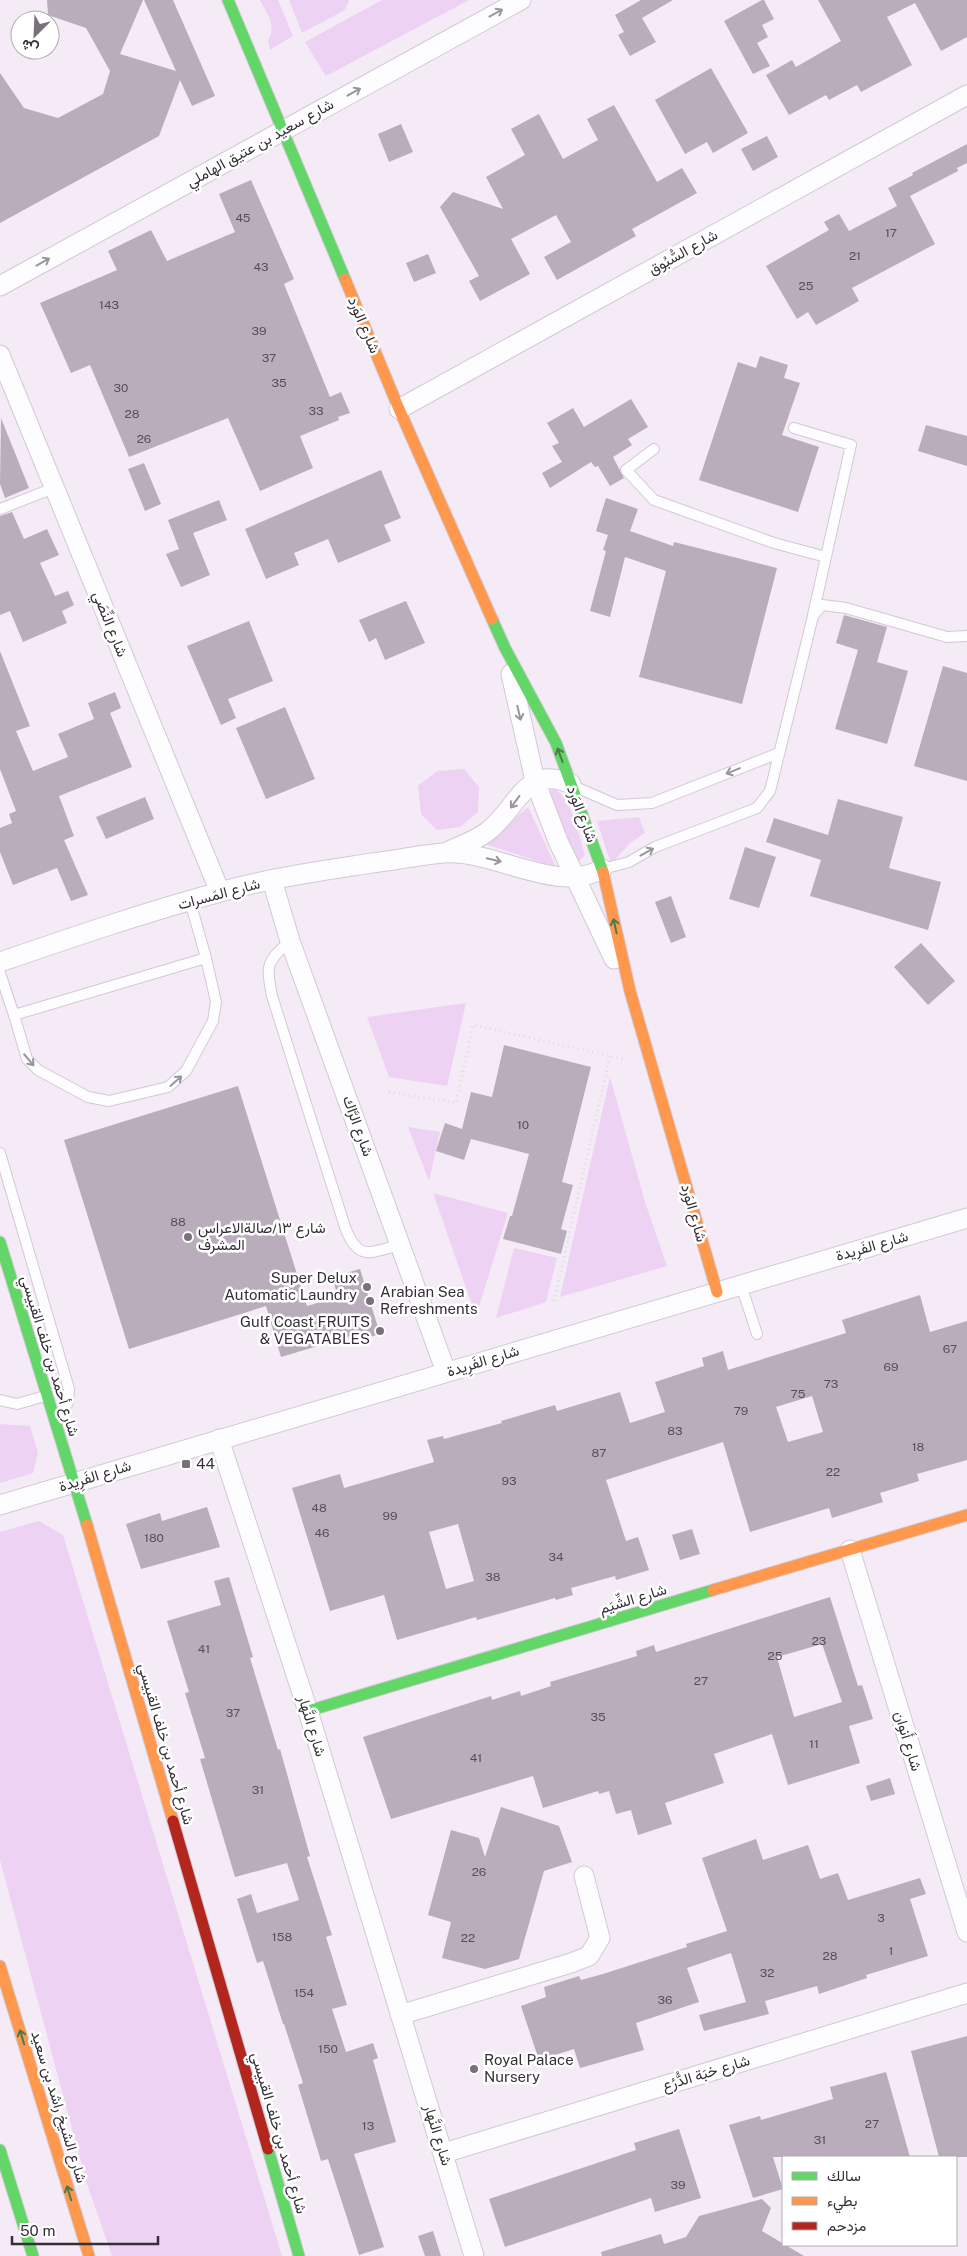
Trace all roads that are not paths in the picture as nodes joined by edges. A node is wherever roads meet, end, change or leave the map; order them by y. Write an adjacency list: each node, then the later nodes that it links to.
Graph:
1 (228, 0): 4 (street, شارع الوَرد)
2 (521, 0): 4 (street, شارع سعيد بن عتيق الهاملي, one-way to 2)
3 (967, 95): 7 (street, شارع السُّبُوق)
4 (283, 131): 5 (street, شارع سعيد بن عتيق الهاملي, one-way to 4); 7 (street, شارع الوَرد)
5 (0, 286)
6 (0, 355): 10 (street, شارع النِّصَي)
7 (399, 409): 15 (street, شارع الوَرد)
8 (794, 428): 12 (lane)
9 (654, 449): 12 (lane)
10 (54, 488): 11 (lane); 23 (street, شارع النِّصَي)
11 (0, 509)
12 (826, 558): 13 (lane)
13 (813, 616): 14 (lane); 16 (lane)
14 (967, 636)
15 (505, 648): 17 (street, شارع الوَرد, one-way to 17); 18 (street, شارع الوَرد, one-way to 15)
16 (779, 753): 18 (lane, one-way to 18); 20 (lane, one-way to 16)
17 (535, 782): 18 (street); 19 (street, شارع المَسرات, one-way to 19); 21 (street, شارع الوَرد)
18 (571, 784): 20 (street, شارع الوَرد)
19 (446, 853): 21 (street, شارع المَسرات, one-way to 21); 22 (street, شارع المَسرات)
20 (602, 869): 21 (street, شارع المَسرات); 29 (street, شارع الوَرد, one-way to 20)
21 (574, 877): 29 (street, شارع الوَرد)
22 (272, 880): 23 (street, شارع المَسرات); 25 (street, شارع الرَّاك)
23 (220, 892): 24 (street, شارع المَسرات)
24 (190, 901): 26 (lane); 27 (street, شارع المَسرات)
25 (290, 941): 34 (street, شارع الرَّاك); 34 (lane)
26 (206, 958): 30 (lane); 30 (lane, one-way to 26)
27 (0, 962)
28 (0, 973): 30 (lane)
29 (630, 991): 36 (street, شارع الوَرد)
30 (14, 1015)
31 (0, 1153): 41 (lane)
32 (967, 1218): 35 (street, شارع الفَرِيدة)
33 (0, 1242): 39 (street, شارع أحمد بن خلف القبيسي)
34 (400, 1245): 38 (street, شارع الرَّاك)
35 (741, 1285): 36 (street, شارع الفَرِيدة); 37 (lane)
36 (717, 1292): 38 (street, شارع الفَرِيدة)
37 (757, 1334)
38 (446, 1372): 42 (street, شارع الفَرِيدة)
39 (46, 1396): 40 (lane); 41 (street, شارع أحمد بن خلف القبيسي)
40 (0, 1400)
41 (53, 1420): 43 (street, شارع أحمد بن خلف القبيسي)
42 (219, 1439): 43 (street, شارع الفَرِيدة); 47 (street, شارع النَّهار)
43 (74, 1482): 44 (street, شارع الفَرِيدة); 57 (street, شارع أحمد بن خلف القبيسي)
44 (0, 1505)
45 (967, 1515): 46 (street, شارع الشِّيَم)
46 (850, 1550): 47 (street, شارع الشِّيَم); 49 (street, شارع أَنوان)
47 (308, 1711): 52 (street, شارع النَّهار)
48 (584, 1876): 52 (street)
49 (967, 1932)
50 (0, 1966): 56 (street, شارع الشيخ راشد بن سعيد, one-way to 50)
51 (967, 1993): 54 (street, شارع خبَة الدُّرُع)
52 (400, 2015): 54 (street, شارع النَّهار)
53 (0, 2150): 55 (street)
54 (444, 2153): 58 (street, شارع النَّهار)
55 (32, 2256)
56 (89, 2256)
57 (299, 2256)
58 (474, 2256)

